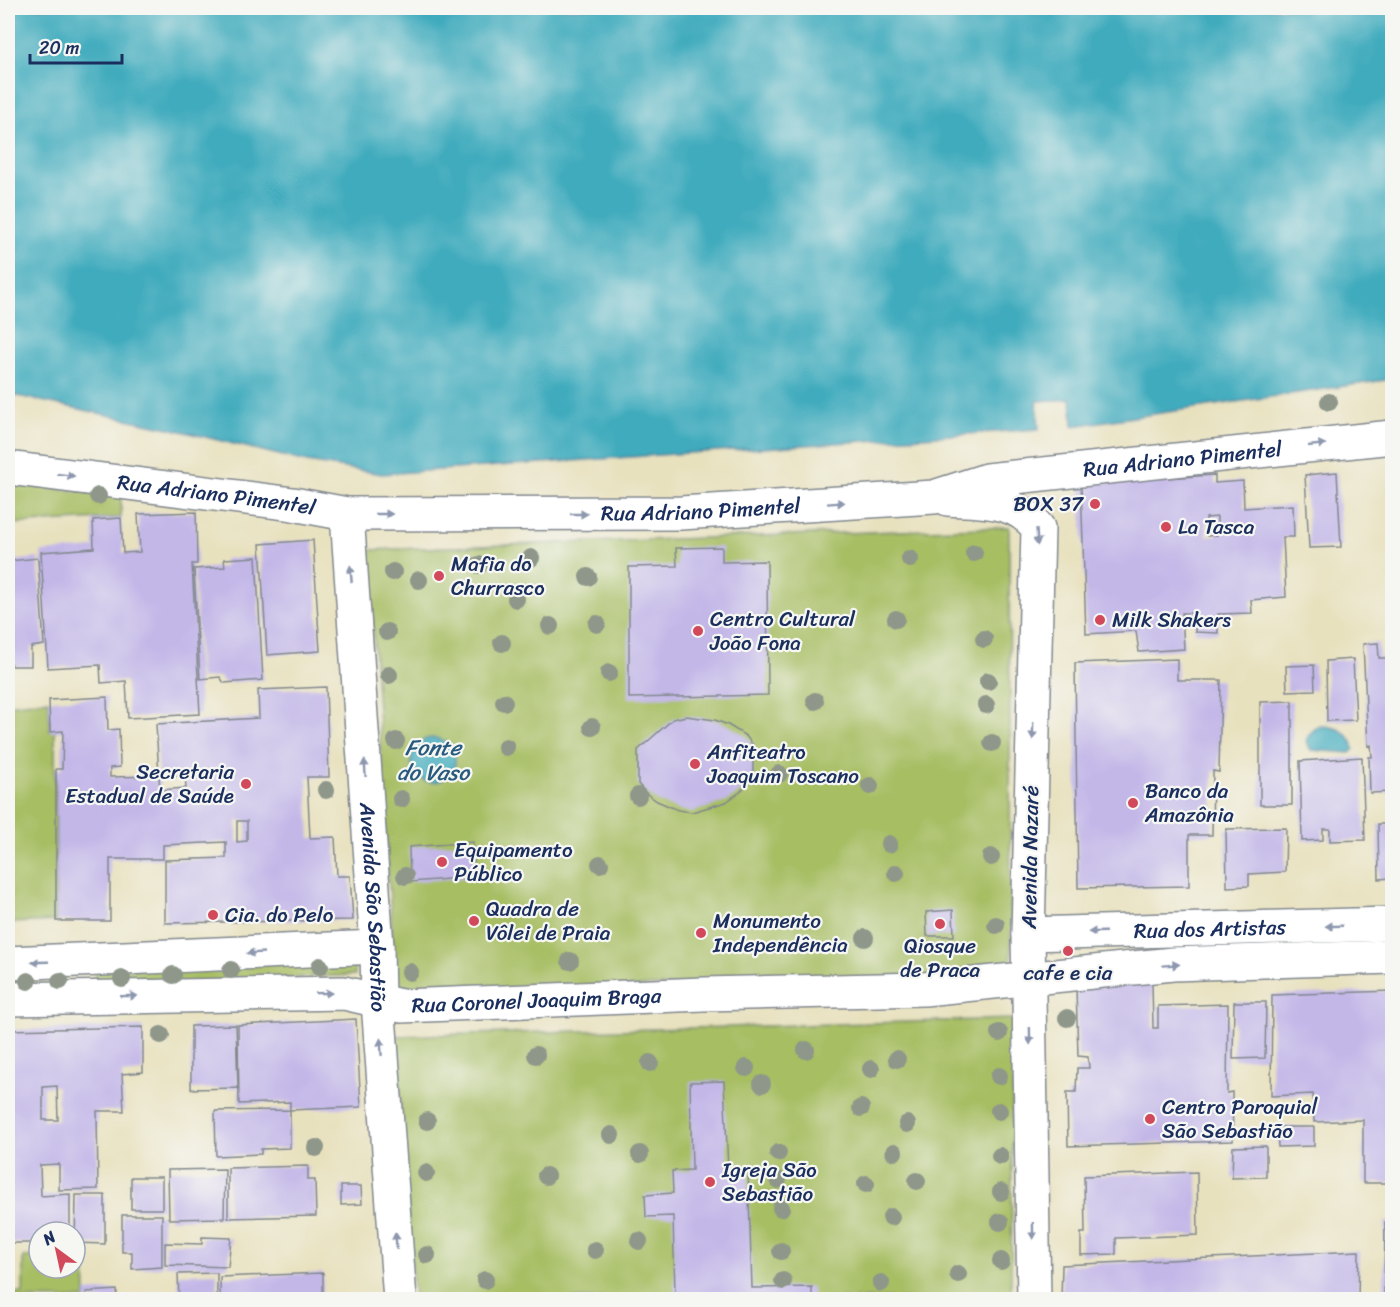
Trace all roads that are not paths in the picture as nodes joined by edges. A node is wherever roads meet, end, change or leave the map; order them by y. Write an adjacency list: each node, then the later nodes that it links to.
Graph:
1 (1392, 436): 3 (street, Rua Adriano Pimentel, one-way to 1)
2 (8, 468): 4 (street, Rua Adriano Pimentel, one-way to 4)
3 (934, 497): 4 (street, Rua Adriano Pimentel, one-way to 3); 6 (street, Avenida Nazaré, one-way to 6)
4 (347, 514): 7 (street, Avenida São Sebastião, one-way to 4)
5 (1392, 924): 6 (street, Rua dos Artistas, one-way to 6)
6 (1028, 934): 11 (street, Avenida Nazaré)
7 (377, 947): 9 (street, one-way to 9); 14 (street, Avenida São Sebastião)
8 (1392, 957): 11 (street, Rua dos Artistas, one-way to 8)
9 (81, 961): 10 (street, one-way to 10); 12 (street)
10 (8, 963)
11 (1029, 977): 14 (street, Rua Coronel Joaquim Braga); 16 (street, Avenida Nazaré, one-way to 16)
12 (81, 996): 13 (street, Rua Coronel Joaquim Braga); 14 (street, Rua Coronel Joaquim Braga, one-way to 14)
13 (8, 999)
14 (378, 1002): 15 (street, Avenida São Sebastião, one-way to 14)
15 (400, 1299)
16 (1034, 1299)

